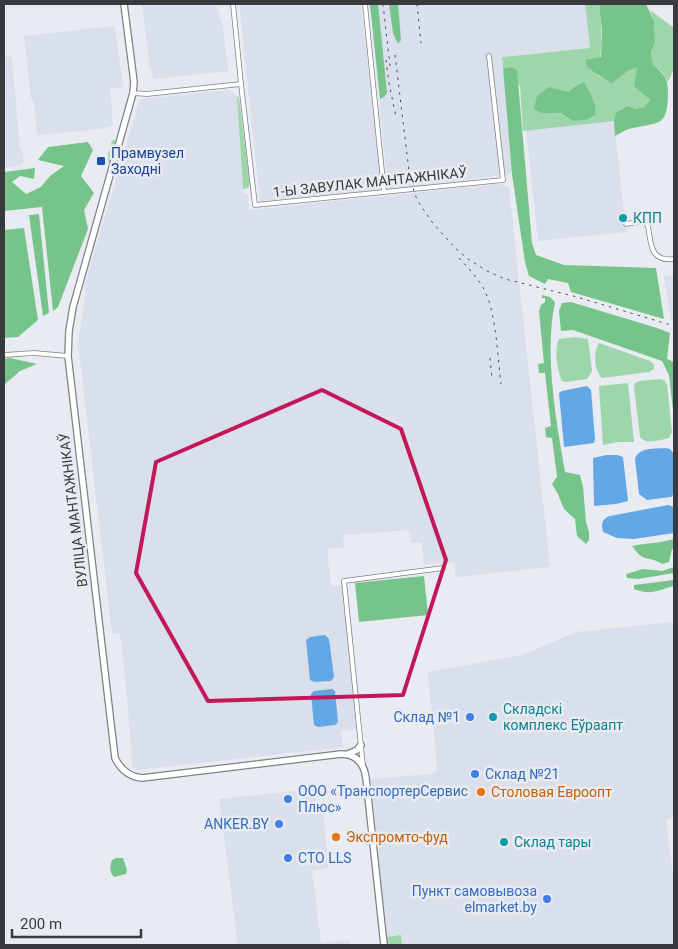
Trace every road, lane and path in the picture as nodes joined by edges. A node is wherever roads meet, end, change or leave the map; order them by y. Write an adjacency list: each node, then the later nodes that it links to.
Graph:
1 (124, 4): 6 (street, ВУЛІЦА МАНТАЖНІКАЎ)
2 (233, 4): 5 (street, 1-Ы ЗАВУЛАК МАНТАЖНІКАЎ)
3 (365, 4): 7 (street)
4 (489, 56): 7 (street, 1-Ы ЗАВУЛАК МАНТАЖНІКАЎ)
5 (240, 84): 6 (street); 7 (street, 1-Ы ЗАВУЛАК МАНТАЖНІКАЎ)
6 (133, 93): 11 (street, ВУЛІЦА МАНТАЖНІКАЎ)
7 (384, 191)
8 (626, 224): 9 (street)
9 (674, 259)
10 (4, 355): 11 (street)
11 (68, 356): 14 (street, ВУЛІЦА МАНТАЖНІКАЎ)
12 (443, 568): 13 (street)
13 (361, 745): 14 (street); 15 (street)
14 (348, 754): 15 (street)
15 (364, 768): 16 (street)
16 (384, 945)

